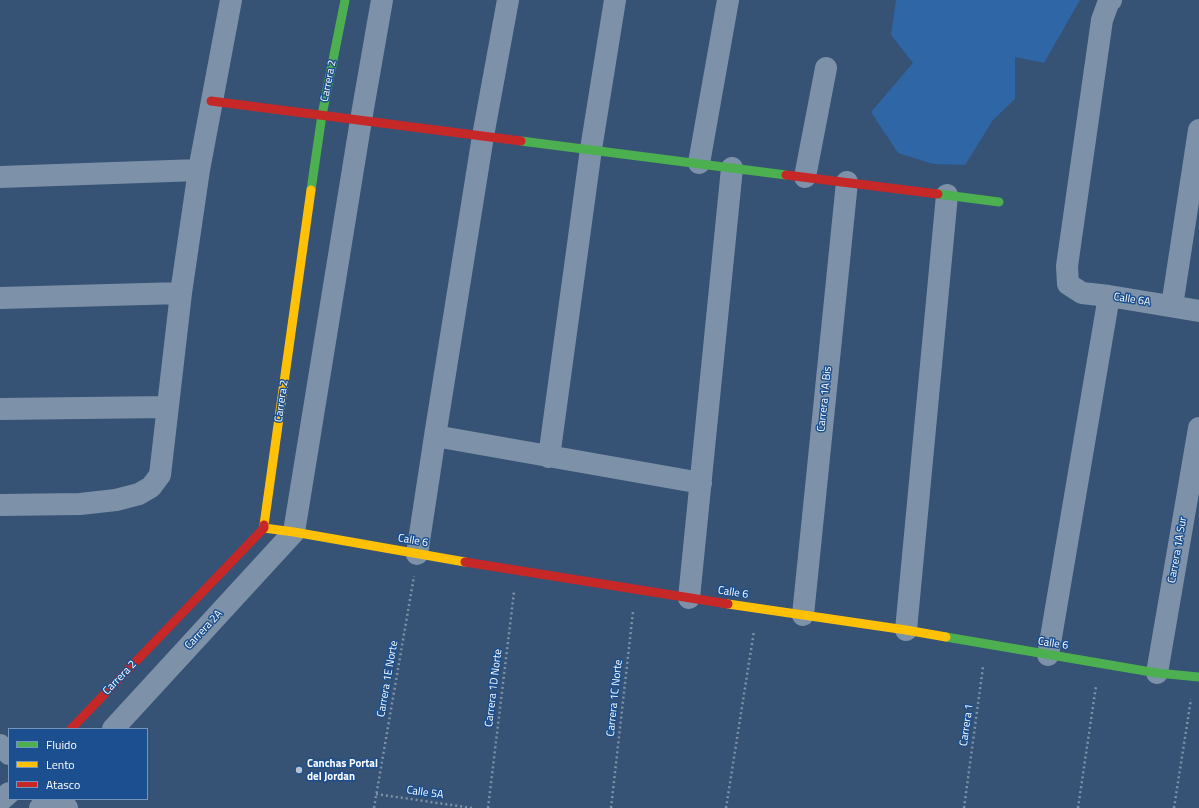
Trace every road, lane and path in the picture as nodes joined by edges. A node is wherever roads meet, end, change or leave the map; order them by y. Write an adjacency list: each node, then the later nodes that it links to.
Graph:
1 (231, 0): 9 (street)
2 (345, 0): 10 (street, Carrera 2)
3 (382, 0): 11 (street)
4 (508, 0): 13 (street)
5 (615, 0): 14 (street)
6 (728, 0): 15 (street)
7 (1111, 0): 24 (street, Calle 6A)
8 (826, 68): 19 (street)
9 (211, 101): 10 (street); 17 (street)
10 (322, 115): 11 (street); 35 (street, Carrera 2)
11 (361, 120): 13 (street); 36 (street)
12 (1199, 130): 26 (street)
13 (483, 136): 14 (street); 31 (street)
14 (591, 149): 15 (street); 32 (street)
15 (698, 163): 16 (street)
16 (732, 168): 19 (street); 33 (street)
17 (200, 170): 18 (street); 23 (street)
18 (0, 177)
19 (805, 177): 20 (street)
20 (847, 182): 21 (street); 42 (street, Carrera 1A Bis)
21 (947, 195): 22 (street); 43 (street)
22 (999, 202)
23 (181, 293): 25 (street); 28 (street)
24 (1109, 296): 26 (street, Calle 6A); 45 (street)
25 (0, 298)
26 (1172, 306): 27 (street, Calle 6A)
27 (1199, 311)
28 (168, 407): 29 (street); 34 (street)
29 (0, 409)
30 (1199, 428): 47 (street, Carrera 1A Sur)
31 (435, 436): 32 (street); 37 (street)
32 (550, 457): 33 (street)
33 (700, 483): 40 (street)
34 (0, 505)
35 (264, 528): 36 (street, Calle 6); 49 (street, Carrera 2)
36 (294, 532): 37 (street, Calle 6); 50 (street, Carrera 2A)
37 (417, 554): 38 (street, Calle 6); 54 (path, Carrera 1E Norte)
38 (517, 570): 39 (street, Calle 6); 62 (path, Carrera 1D Norte)
39 (636, 590): 40 (street, Calle 6); 63 (path, Carrera 1C Norte)
40 (689, 598): 41 (street, Calle 6)
41 (758, 609): 42 (street, Calle 6); 64 (path)
42 (803, 615): 43 (street, Calle 6)
43 (906, 630): 44 (street, Calle 6)
44 (986, 645): 45 (street, Calle 6); 65 (path, Carrera 1)
45 (1048, 655): 46 (street, Calle 6)
46 (1099, 663): 47 (street, Calle 6); 66 (path)
47 (1157, 673): 48 (street, Calle 6)
48 (1197, 676): 67 (path)
49 (72, 728)
50 (114, 728)
51 (0, 745): 52 (street)
52 (8, 753)
53 (8, 794): 57 (street)
54 (376, 794): 60 (path, Carrera 1E Norte); 61 (path, Calle 5A)
55 (48, 800): 58 (street)
56 (58, 800): 59 (street)
57 (0, 802)
58 (40, 808)
59 (67, 808)
60 (374, 808)
61 (472, 808)
62 (488, 808)
63 (611, 808)
64 (726, 808)
65 (964, 808)
66 (1078, 808)
67 (1174, 808)

